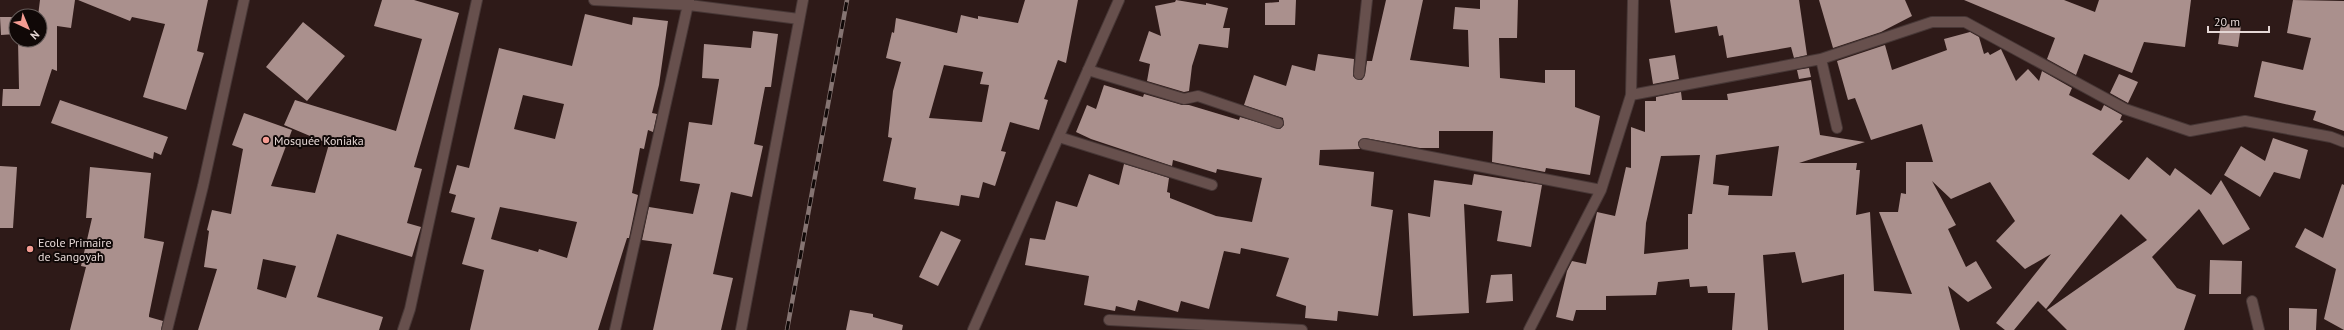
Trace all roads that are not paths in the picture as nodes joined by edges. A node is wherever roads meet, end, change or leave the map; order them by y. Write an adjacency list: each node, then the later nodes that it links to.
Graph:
1 (244, 0): 23 (street)
2 (476, 0): 24 (street)
3 (594, 0): 8 (street)
4 (803, 0): 9 (street)
5 (1119, 0): 11 (street)
6 (1366, 0): 12 (street)
7 (1633, 0): 13 (street)
8 (689, 2): 9 (street); 25 (street)
9 (799, 19): 26 (street)
10 (1821, 59): 13 (street); 15 (street); 17 (street)
11 (1088, 70): 14 (street); 16 (street)
12 (1359, 74)
13 (1631, 95): 20 (street)
14 (1278, 123)
15 (1837, 128)
16 (1059, 136): 19 (street); 27 (street)
17 (2344, 142)
18 (1364, 144): 20 (street)
19 (1212, 185)
20 (1601, 190): 29 (street)
21 (2252, 301): 30 (street)
22 (1109, 320): 28 (street)
23 (167, 330)
24 (403, 330)
25 (615, 330)
26 (741, 330)
27 (973, 330)
28 (1302, 330)
29 (1529, 330)
30 (2259, 330)

